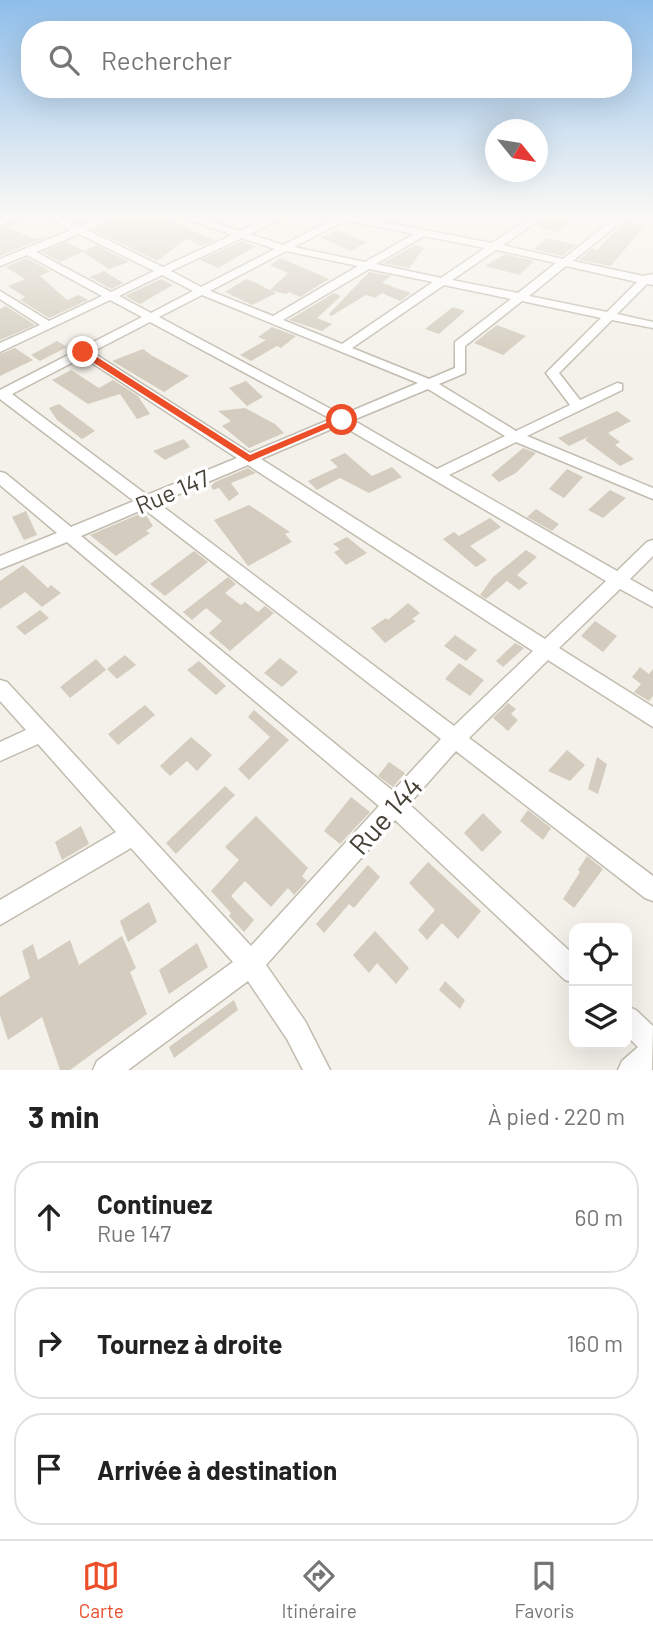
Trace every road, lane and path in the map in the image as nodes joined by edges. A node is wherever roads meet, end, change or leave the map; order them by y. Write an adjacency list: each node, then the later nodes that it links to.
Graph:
1 (49, 263): 16 (street)
2 (146, 263): 11 (street)
3 (183, 263): 11 (street)
4 (255, 263): 14 (street)
5 (357, 263): 10 (street)
6 (371, 263): 10 (street)
7 (473, 263): 13 (street)
8 (564, 263): 17 (street)
9 (570, 263): 12 (street)
10 (367, 265): 13 (street); 20 (street)
11 (164, 272): 14 (street); 16 (street)
12 (650, 278): 18 (street)
13 (446, 281): 17 (street); 24 (street)
14 (202, 290): 19 (street); 20 (street)
15 (0, 294): 22 (street)
16 (111, 297): 19 (street); 22 (street)
17 (520, 297): 18 (street); 26 (street, Rue 147)
18 (610, 316): 21 (street); 29 (street)
19 (150, 317): 25 (street); 30 (street)
20 (274, 320): 24 (street)
21 (653, 325)
22 (49, 326): 23 (street)
23 (0, 348)
24 (343, 348): 26 (street)
25 (83, 352): 28 (street); 32 (street)
26 (428, 383): 30 (street, Rue 147); 31 (street)
27 (617, 387): 29 (street)
28 (1, 394): 36 (street)
29 (578, 406): 31 (street)
30 (342, 420): 32 (street, Rue 147); 33 (street)
31 (516, 437): 33 (street); 35 (street)
32 (249, 459): 36 (street, Rue 147); 42 (street)
33 (437, 475): 40 (street)
34 (0, 477): 37 (street)
35 (653, 494)
36 (147, 502): 37 (street, Rue 147); 46 (street)
37 (71, 533): 39 (street, Rue 147); 48 (street)
38 (653, 546): 40 (street, Rue 144)
39 (0, 563)
40 (618, 580): 41 (street); 42 (street, Rue 144)
41 (653, 600)
42 (545, 650): 44 (street); 46 (street, Rue 144)
43 (0, 688): 45 (street)
44 (653, 718)
45 (41, 733): 47 (street); 49 (street)
46 (454, 738): 48 (street, Rue 144); 50 (street)
47 (0, 752)
48 (394, 805): 52 (street, Rue 144); 53 (street)
49 (132, 834): 51 (street); 52 (street)
50 (653, 890)
51 (0, 914)
52 (251, 964): 57 (street, Rue 144); 58 (street)
53 (569, 966)
54 (632, 1024): 55 (street)
55 (653, 1044)
56 (653, 1052): 59 (street)
57 (106, 1070)
58 (317, 1070)
59 (631, 1070)

